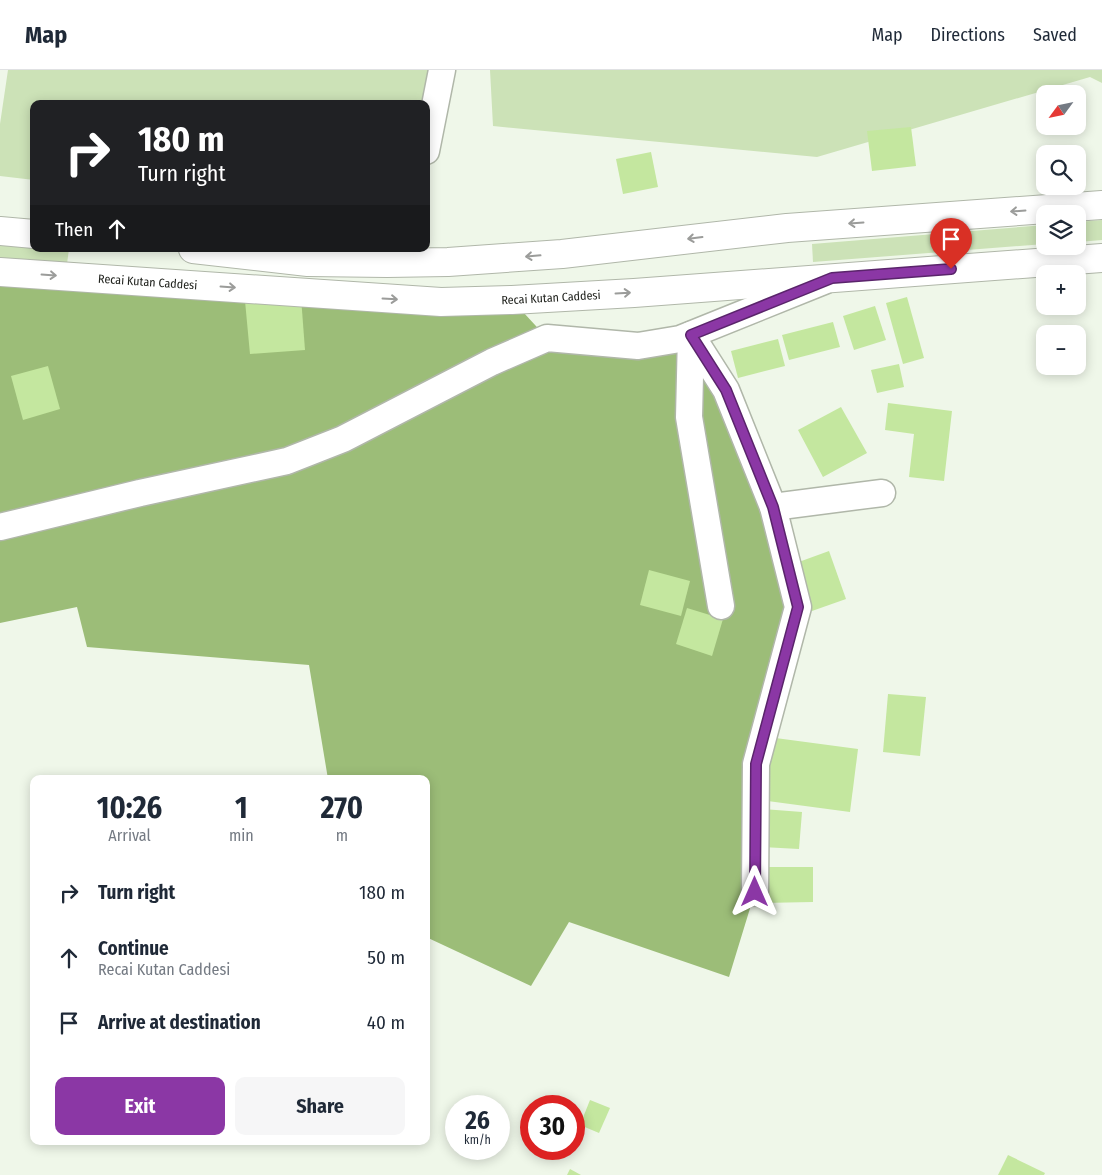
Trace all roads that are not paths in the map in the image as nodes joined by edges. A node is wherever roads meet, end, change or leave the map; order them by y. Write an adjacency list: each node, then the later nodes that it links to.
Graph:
1 (442, 70): 2 (street)
2 (430, 131)
3 (1102, 205): 7 (main road, one-way to 7)
4 (0, 231): 5 (main road)
5 (30, 234)
6 (220, 252): 7 (main road)
7 (406, 256)
8 (1102, 258): 10 (main road, Recai Kutan Caddesi)
9 (0, 272): 10 (main road, Recai Kutan Caddesi, one-way to 10)
10 (832, 278): 11 (street)
11 (691, 335): 13 (street); 14 (street); 15 (street)
12 (882, 493): 13 (street)
13 (773, 507): 16 (street)
14 (0, 527)
15 (721, 606)
16 (755, 892)

